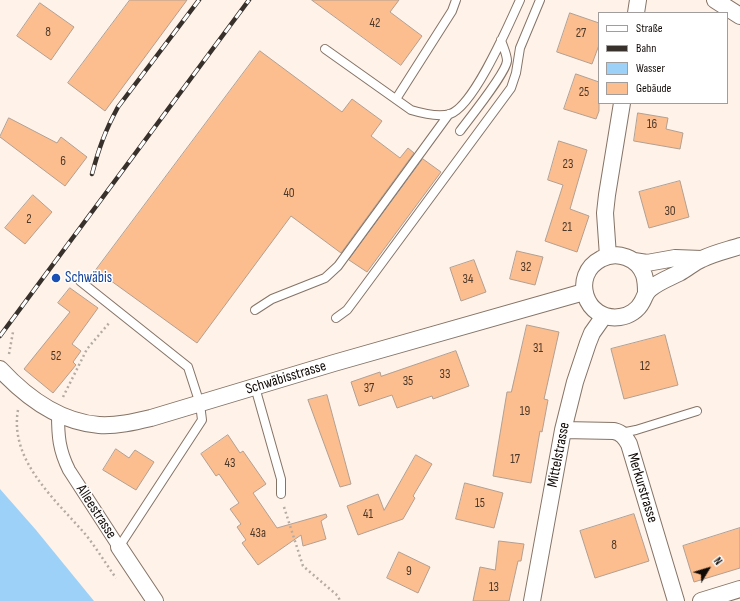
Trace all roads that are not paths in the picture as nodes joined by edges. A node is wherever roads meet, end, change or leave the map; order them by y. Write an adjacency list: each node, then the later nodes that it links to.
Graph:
1 (456, 0): 10 (lane)
2 (520, 0): 8 (lane)
3 (540, 0): 23 (lane)
4 (638, 0): 6 (street)
5 (715, 0): 7 (street)
6 (636, 12)
7 (740, 16)
8 (500, 40): 12 (lane); 13 (lane)
9 (325, 49): 10 (lane)
10 (396, 99): 12 (lane)
11 (622, 104): 15 (street)
12 (449, 114): 21 (lane)
13 (460, 131)
14 (740, 246): 16 (street)
15 (608, 256): 17 (street); 19 (street)
16 (702, 259): 17 (street); 20 (street)
17 (634, 261): 20 (street)
18 (80, 282): 26 (lane)
19 (584, 292): 22 (street); 25 (street, Schwäbisstrasse)
20 (646, 293): 22 (street)
21 (255, 310)
22 (604, 316): 29 (street, Mittelstrasse)
23 (336, 318)
24 (0, 369): 28 (street, Schwäbisstrasse)
25 (255, 387): 26 (street, Schwäbisstrasse); 31 (lane)
26 (200, 404): 28 (street, Schwäbisstrasse); 32 (lane)
27 (697, 411): 30 (lane)
28 (58, 414): 32 (street, Alleestrasse)
29 (563, 430): 30 (street); 35 (street, Mittelstrasse)
30 (621, 433): 36 (street, Merkurstrasse)
31 (281, 494)
32 (119, 547): 34 (street, Alleestrasse)
33 (740, 590): 37 (street)
34 (155, 601)
35 (532, 601)
36 (676, 601)
37 (701, 601)

